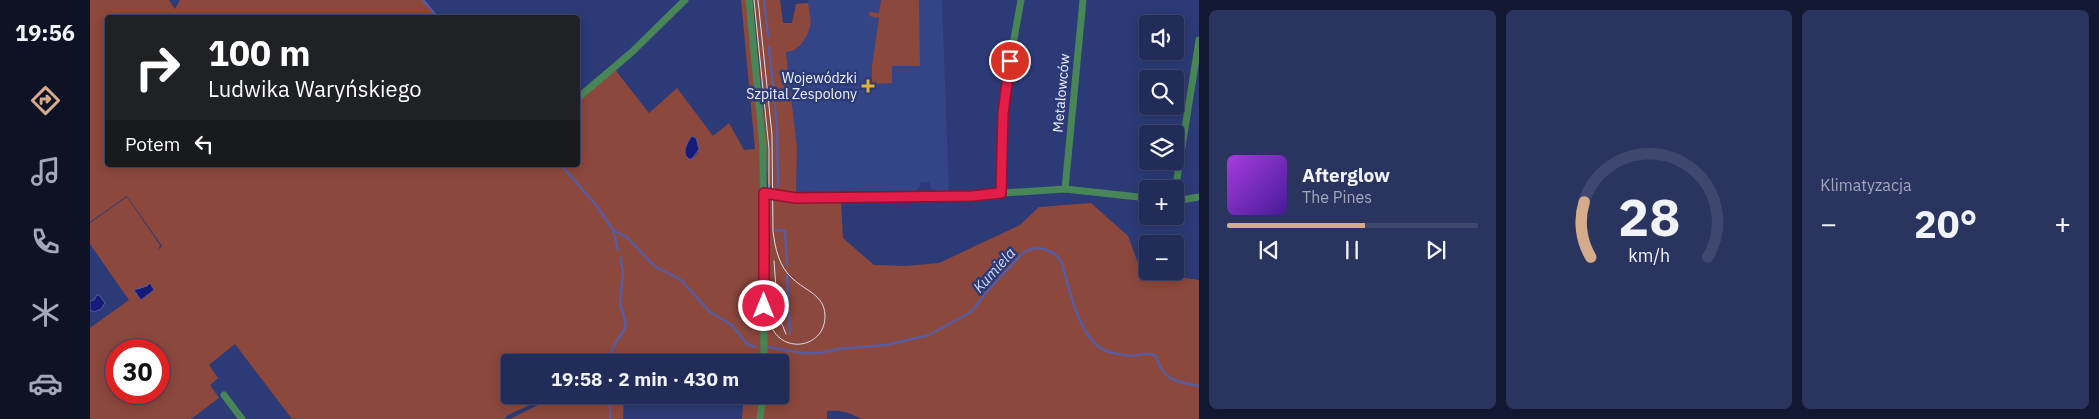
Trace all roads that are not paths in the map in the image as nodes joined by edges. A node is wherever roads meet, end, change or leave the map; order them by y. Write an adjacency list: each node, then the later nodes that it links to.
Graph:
1 (685, 0): 6 (street)
2 (750, 0): 9 (street)
3 (1021, 0): 10 (street)
4 (1084, 0): 8 (street, Metalowców)
5 (1199, 40): 7 (street)
6 (580, 96)
7 (1177, 180)
8 (1065, 189): 10 (street); 11 (street)
9 (764, 193): 10 (street); 14 (street)
10 (1001, 193)
11 (1139, 197)
12 (1199, 197): 13 (street)
13 (1184, 200)
14 (764, 354)
15 (224, 395): 17 (street)
16 (761, 404): 18 (street)
17 (242, 419)
18 (760, 419)

